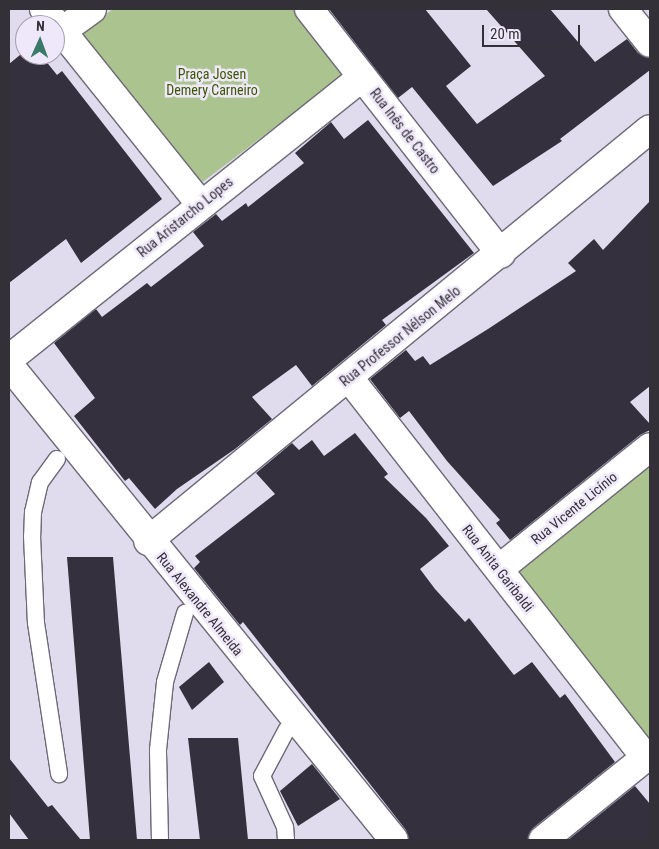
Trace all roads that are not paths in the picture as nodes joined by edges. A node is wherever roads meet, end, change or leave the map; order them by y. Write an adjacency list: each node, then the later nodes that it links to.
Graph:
1 (92, 9): 4 (street)
2 (309, 9): 7 (street, Rua Inês de Castro)
3 (623, 9): 6 (street)
4 (65, 29)
5 (65, 35): 9 (street)
6 (650, 43)
7 (362, 77): 9 (street, Rua Aristarcho Lopes); 10 (street, Rua Inês de Castro)
8 (650, 129): 10 (street, Rua Professor Nélson Melo)
9 (200, 204): 11 (street, Rua Aristarcho Lopes)
10 (501, 254): 13 (street, Rua Professor Nélson Melo)
11 (9, 359)
12 (9, 365): 15 (street, Rua Alexandre Almeida)
13 (350, 378): 16 (street, Rua Professor Nélson Melo); 17 (street, Rua Anita Garibaldi)
14 (650, 447): 17 (street, Rua Vicente Licínio)
15 (65, 451): 16 (street, Rua Alexandre Almeida); 21 (lane)
16 (148, 541): 18 (street, Rua Alexandre Almeida)
17 (499, 569): 20 (street, Rua Anita Garibaldi)
18 (190, 605): 19 (street, Rua Alexandre Almeida); 22 (lane)
19 (291, 726): 23 (lane); 24 (street, Rua Alexandre Almeida)
20 (648, 756): 25 (street)
21 (59, 774)
22 (160, 840)
23 (286, 840)
24 (394, 840)
25 (543, 840)

